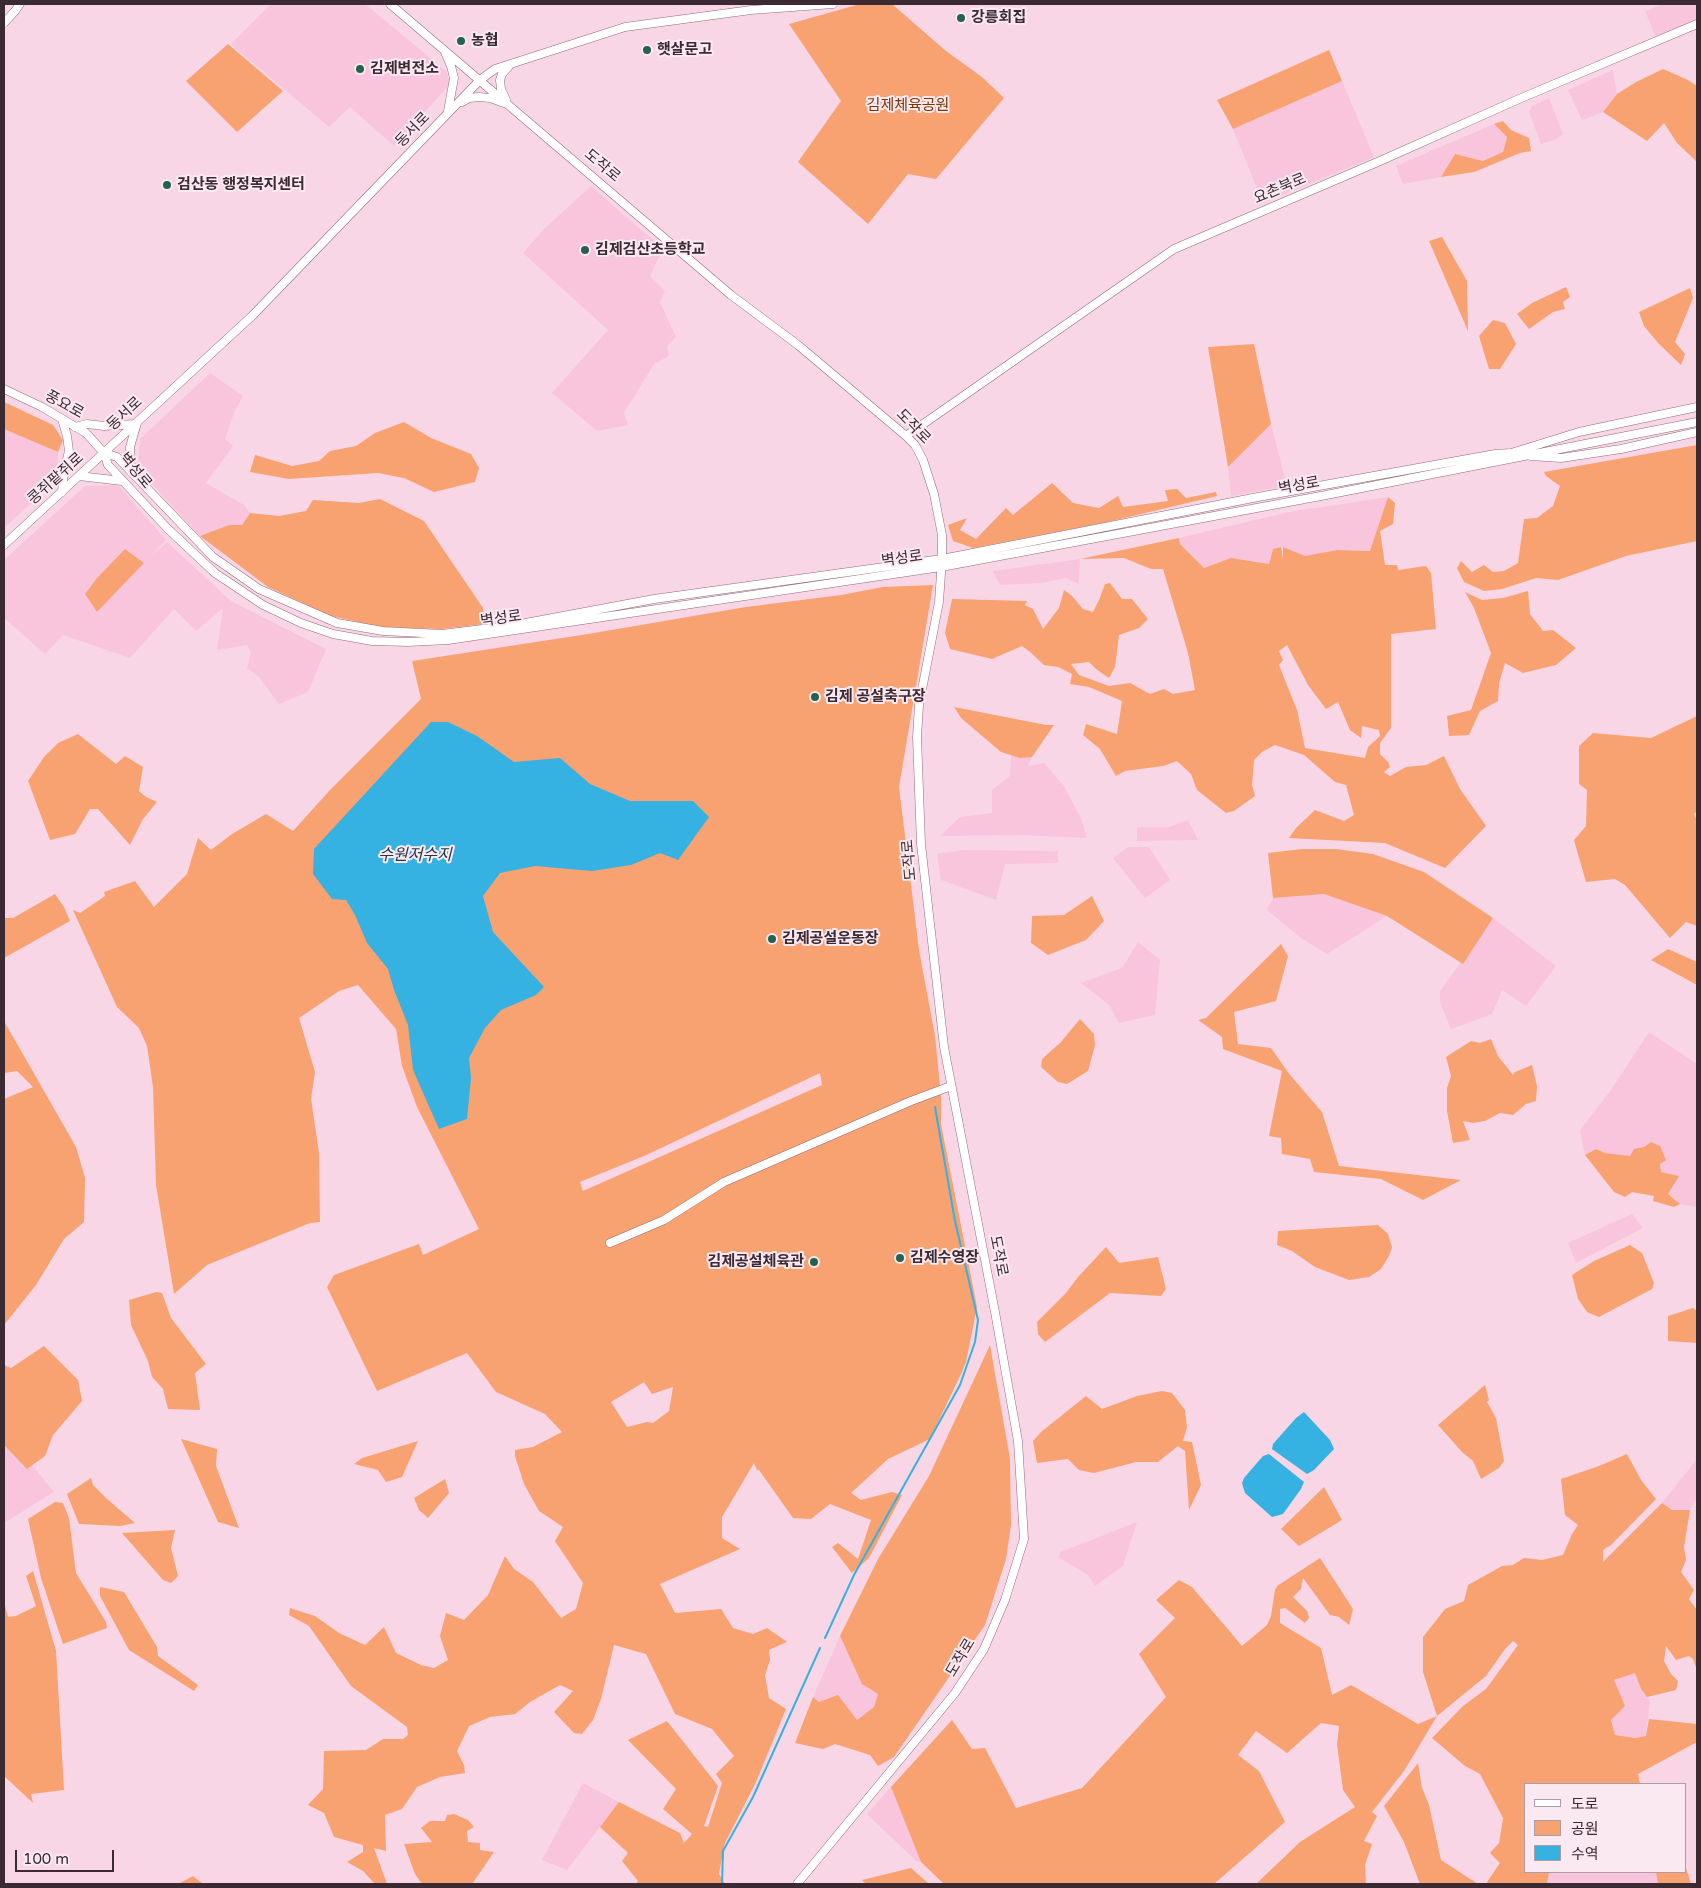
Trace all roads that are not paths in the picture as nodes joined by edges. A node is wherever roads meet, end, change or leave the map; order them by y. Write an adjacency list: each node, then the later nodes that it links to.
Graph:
1 (20, 4): 4 (main road)
2 (390, 4): 6 (main road, 도작로)
3 (833, 4): 7 (main road, 동서로)
4 (4, 23)
5 (1697, 24): 20 (main road, 요촌북로)
6 (445, 50): 8 (main road, 도작로); 11 (main road)
7 (511, 63): 8 (main road, 동서로); 10 (main road)
8 (480, 80): 9 (main road, 동서로); 10 (main road, 도작로)
9 (456, 104): 10 (main road); 11 (main road, 동서로)
10 (508, 104): 20 (main road, 도작로)
11 (448, 113): 16 (main road, 동서로)
12 (4, 389): 15 (main road, 풍요로)
13 (1697, 407): 22 (main road)
14 (1697, 417): 22 (main road, 벽성로)
15 (62, 419): 18 (main road, 풍요로); 27 (main road)
16 (136, 422): 18 (main road); 21 (main road, 동서로); 24 (main road)
17 (1697, 422): 23 (main road, 벽성로)
18 (75, 427): 21 (main road, 풍요로)
19 (1697, 432): 23 (main road)
20 (906, 436): 29 (main road, 도작로)
21 (104, 453): 24 (main road, 벽성로); 25 (main road, 콩쥐팥쥐로); 26 (main road, 벽성로)
22 (1505, 454): 29 (main road, 벽성로)
23 (1522, 455): 29 (main road, 벽성로)
24 (132, 472): 29 (main road, 벽성로)
25 (79, 476): 26 (main road); 27 (main road, 콩쥐팥쥐로)
26 (124, 482): 29 (main road, 벽성로)
27 (62, 492): 28 (main road, 콩쥐팥쥐로)
28 (4, 545)
29 (942, 563): 30 (main road, 도작로)
30 (951, 1086): 31 (main road); 32 (main road, 도작로)
31 (610, 1243)
32 (796, 1884)

